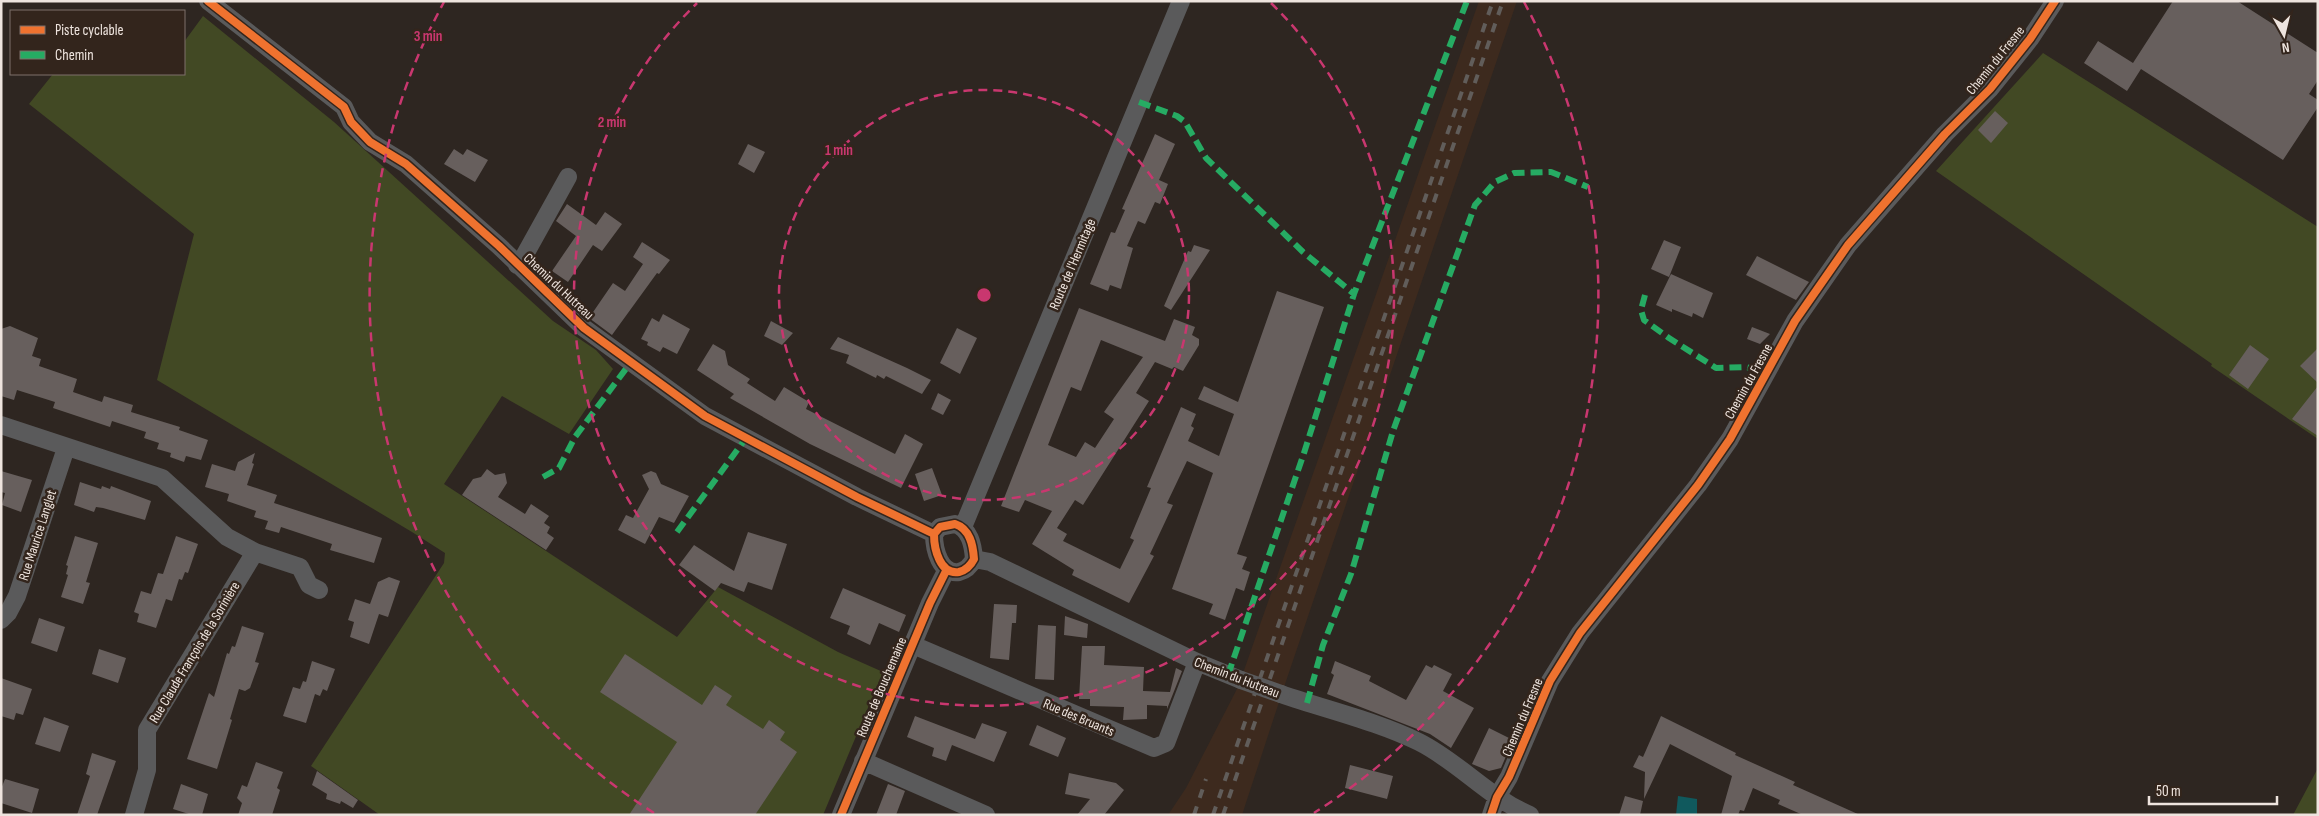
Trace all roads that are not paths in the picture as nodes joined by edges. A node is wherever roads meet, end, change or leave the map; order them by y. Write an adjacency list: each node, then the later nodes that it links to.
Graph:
1 (208, 1): 5 (street, Chemin du Hutreau)
2 (1181, 1): 8 (street, Route de l'Hermitage)
3 (2055, 1): 18 (street, Chemin du Fresne)
4 (568, 177): 5 (street)
5 (517, 265): 9 (street, Chemin du Hutreau)
6 (1, 425): 7 (street)
7 (66, 448): 10 (street); 14 (street, Rue Maurice Langlet)
8 (963, 526): 9 (street); 11 (street)
9 (934, 534): 12 (street)
10 (255, 552): 13 (street); 19 (street, Rue Claude François de la Sorinière)
11 (974, 559): 12 (street); 16 (street, Chemin du Hutreau)
12 (946, 570): 15 (street, Route de Bouchemaine)
13 (319, 590)
14 (1, 620)
15 (913, 644): 16 (street, Rue des Bruants); 17 (street, Route de Bouchemaine)
16 (1197, 662): 18 (street, Chemin du Hutreau, bridge)
17 (863, 761): 20 (street, Route de Bouchemaine); 21 (street)
18 (1497, 797): 22 (street, Chemin du Fresne); 23 (street, Chemin du Hutreau)
19 (134, 815)
20 (841, 815)
21 (986, 815)
22 (1491, 815)
23 (1530, 815)

